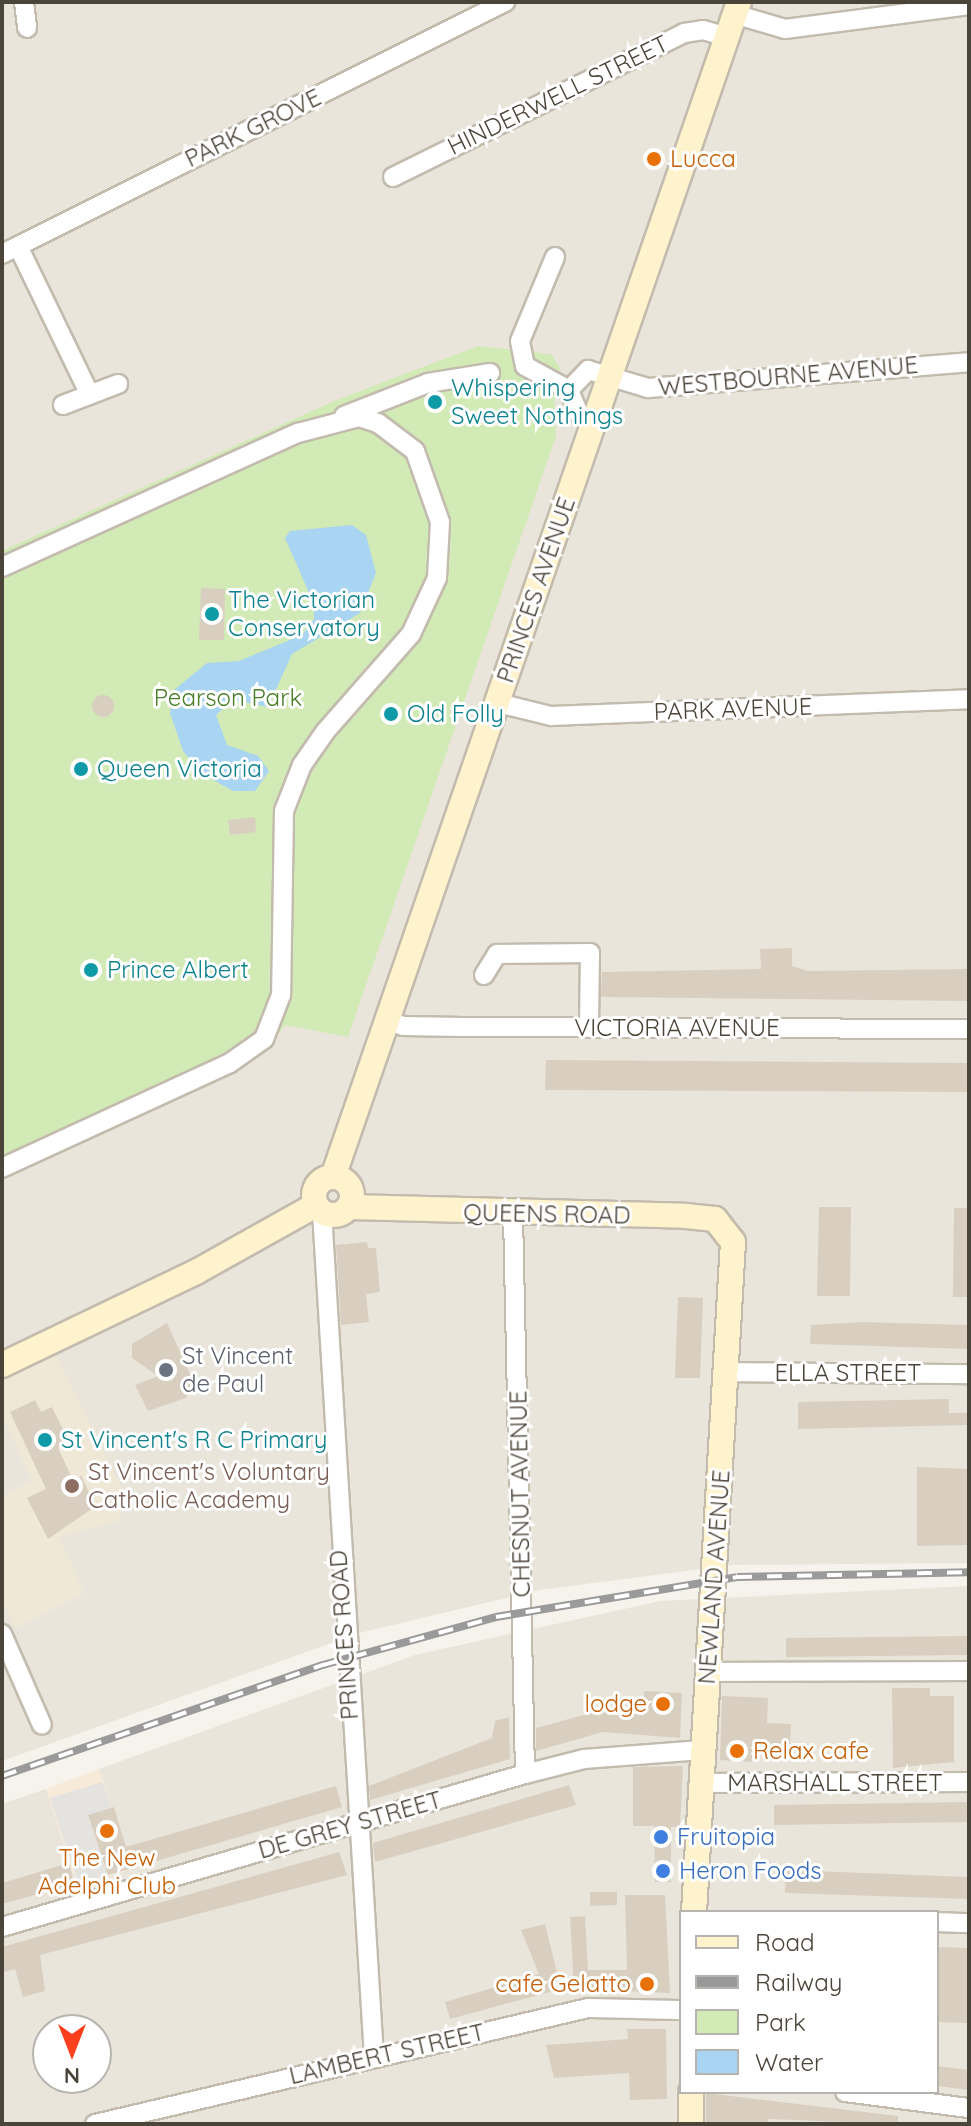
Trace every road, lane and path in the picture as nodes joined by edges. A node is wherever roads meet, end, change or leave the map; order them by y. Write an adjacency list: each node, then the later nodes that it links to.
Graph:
1 (24, 2): 5 (street)
2 (505, 2): 7 (street, PARK GROVE)
3 (969, 5): 4 (street, HINDERWELL STREET)
4 (733, 18): 6 (street, HINDERWELL STREET); 13 (street, PRINCES AVENUE)
5 (27, 28)
6 (393, 177)
7 (10, 250): 16 (street)
8 (555, 257): 10 (street)
9 (509, 323): 10 (street)
10 (520, 341): 15 (street)
11 (969, 362): 13 (street, WESTBOURNE AVENUE)
12 (490, 373): 19 (street)
13 (609, 377): 15 (street); 18 (street, PRINCES AVENUE)
14 (118, 384): 16 (street)
15 (569, 390): 18 (street)
16 (90, 395): 17 (street)
17 (63, 405)
18 (593, 420): 22 (street, PRINCES AVENUE)
19 (326, 423): 20 (street); 27 (street)
20 (2, 567)
21 (969, 699): 22 (street, PARK AVENUE)
22 (498, 703): 24 (street, PRINCES AVENUE)
23 (484, 975): 25 (street)
24 (385, 1019): 25 (street, VICTORIA AVENUE); 28 (street, PRINCES AVENUE)
25 (589, 1028): 26 (street, VICTORIA AVENUE)
26 (969, 1029)
27 (2, 1168)
28 (333, 1177): 29 (street); 30 (street)
29 (350, 1207): 30 (street); 31 (street, QUEENS ROAD)
30 (319, 1208): 33 (street); 44 (street, PRINCES ROAD)
31 (513, 1214): 32 (street, QUEENS ROAD); 41 (street, CHESNUT AVENUE)
32 (733, 1242): 34 (street, NEWLAND AVENUE)
33 (2, 1365)
34 (727, 1372): 35 (street, ELLA STREET); 38 (street, NEWLAND AVENUE)
35 (969, 1374)
36 (2, 1634): 39 (street)
37 (969, 1671): 38 (street)
38 (707, 1672): 40 (street, NEWLAND AVENUE)
39 (42, 1725)
40 (702, 1750): 41 (street, DE GREY STREET); 43 (street, NEWLAND AVENUE)
41 (525, 1774): 44 (street, DE GREY STREET)
42 (969, 1782): 43 (street, MARSHALL STREET)
43 (700, 1783): 45 (street, NEWLAND AVENUE)
44 (360, 1822): 48 (street, DE GREY STREET); 50 (street, PRINCES ROAD)
45 (694, 1910)
46 (939, 1922): 47 (street)
47 (969, 1923)
48 (2, 1927)
49 (679, 2010): 50 (street, LAMBERT STREET)
50 (374, 2058): 54 (street, LAMBERT STREET)
51 (691, 2094): 55 (street)
52 (860, 2094): 53 (street)
53 (969, 2108)
54 (95, 2124)
55 (691, 2124)

